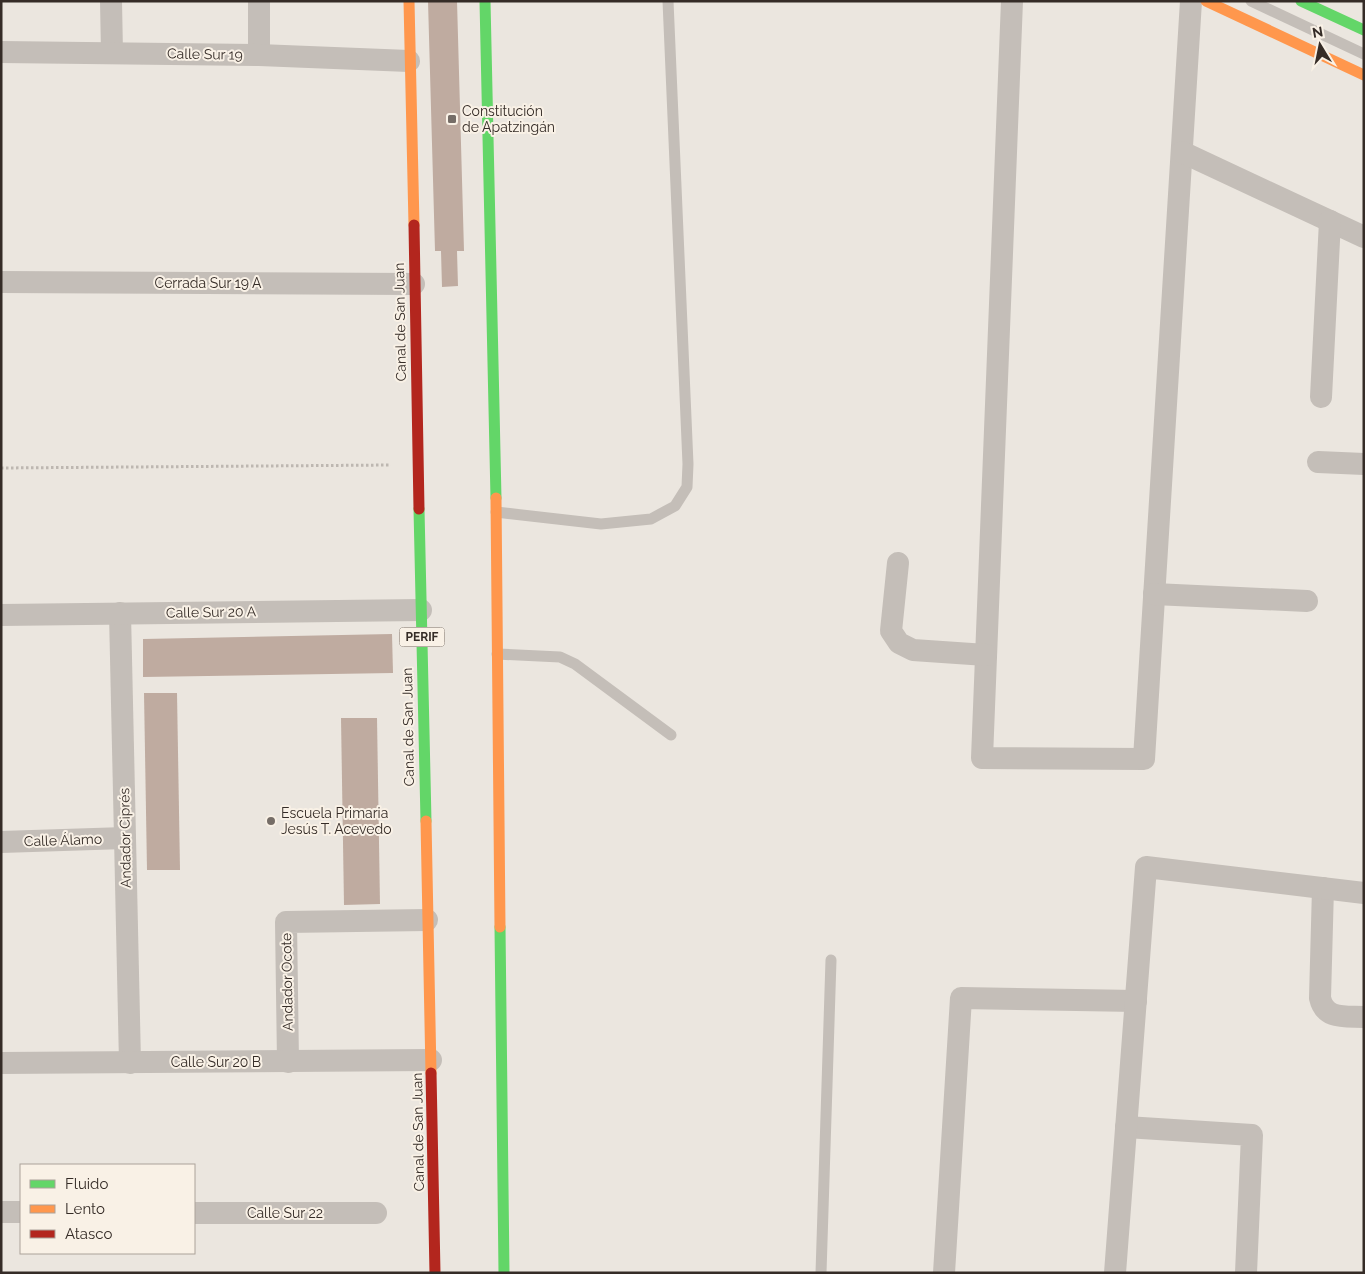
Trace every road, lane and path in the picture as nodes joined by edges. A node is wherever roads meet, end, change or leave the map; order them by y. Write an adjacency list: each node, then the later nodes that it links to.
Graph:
1 (111, 1): 13 (street)
2 (259, 1): 15 (street)
3 (408, 1): 16 (main road, Canal de San Juan / PERIF)
4 (485, 1): 28 (main road)
5 (668, 1): 28 (lane)
6 (1012, 1): 36 (street)
7 (1191, 1): 18 (street)
8 (1206, 1): 17 (main road)
9 (1251, 1): 14 (lane)
10 (1301, 1): 11 (main road)
11 (1364, 30)
12 (1, 52): 13 (street, Calle Sur 19)
13 (112, 53): 15 (street, Calle Sur 19)
14 (1364, 54)
15 (259, 55): 16 (street, Calle Sur 19)
16 (409, 61): 22 (main road, Canal de San Juan / PERIF)
17 (1364, 75)
18 (1182, 152): 19 (street); 30 (street)
19 (1330, 221): 20 (street); 23 (street)
20 (1364, 237)
21 (1, 282): 22 (street, Cerrada Sur 19 A)
22 (414, 284): 25 (main road, Canal de San Juan / PERIF)
23 (1321, 397)
24 (1318, 462): 26 (street)
25 (418, 464): 27 (path); 32 (main road, Canal de San Juan / PERIF)
26 (1364, 464)
27 (1, 468)
28 (496, 512): 35 (main road)
29 (898, 563): 36 (street)
30 (1154, 594): 31 (street); 36 (street)
31 (1307, 601)
32 (421, 610): 33 (street, Calle Sur 20 A); 42 (main road, Canal de San Juan / PERIF)
33 (120, 613): 34 (street, Calle Sur 20 A); 38 (street, Andador Ciprés)
34 (1, 615)
35 (497, 654): 37 (lane); 56 (main road)
36 (986, 655)
37 (671, 735)
38 (125, 838): 39 (street, Calle Álamo); 49 (street, Andador Ciprés)
39 (1, 842)
40 (1322, 888): 41 (street); 44 (street); 45 (street)
41 (1364, 893)
42 (427, 920): 46 (main road, Canal de San Juan / PERIF); 47 (street, Andador Ocote)
43 (831, 960): 57 (lane)
44 (1136, 1001): 50 (street); 58 (street)
45 (1364, 1017)
46 (431, 1060): 47 (street, Calle Sur 20 B); 55 (main road, Canal de San Juan / PERIF)
47 (288, 1062): 49 (street, Calle Sur 20 B)
48 (1, 1063): 49 (street, Calle Sur 20 B)
49 (130, 1063)
50 (1126, 1127): 59 (street); 60 (street)
51 (1, 1212): 52 (street)
52 (20, 1212)
53 (195, 1212): 54 (street, Calle Sur 22)
54 (376, 1213)
55 (436, 1273)
56 (504, 1273)
57 (821, 1273)
58 (944, 1273)
59 (1115, 1273)
60 (1246, 1273)

